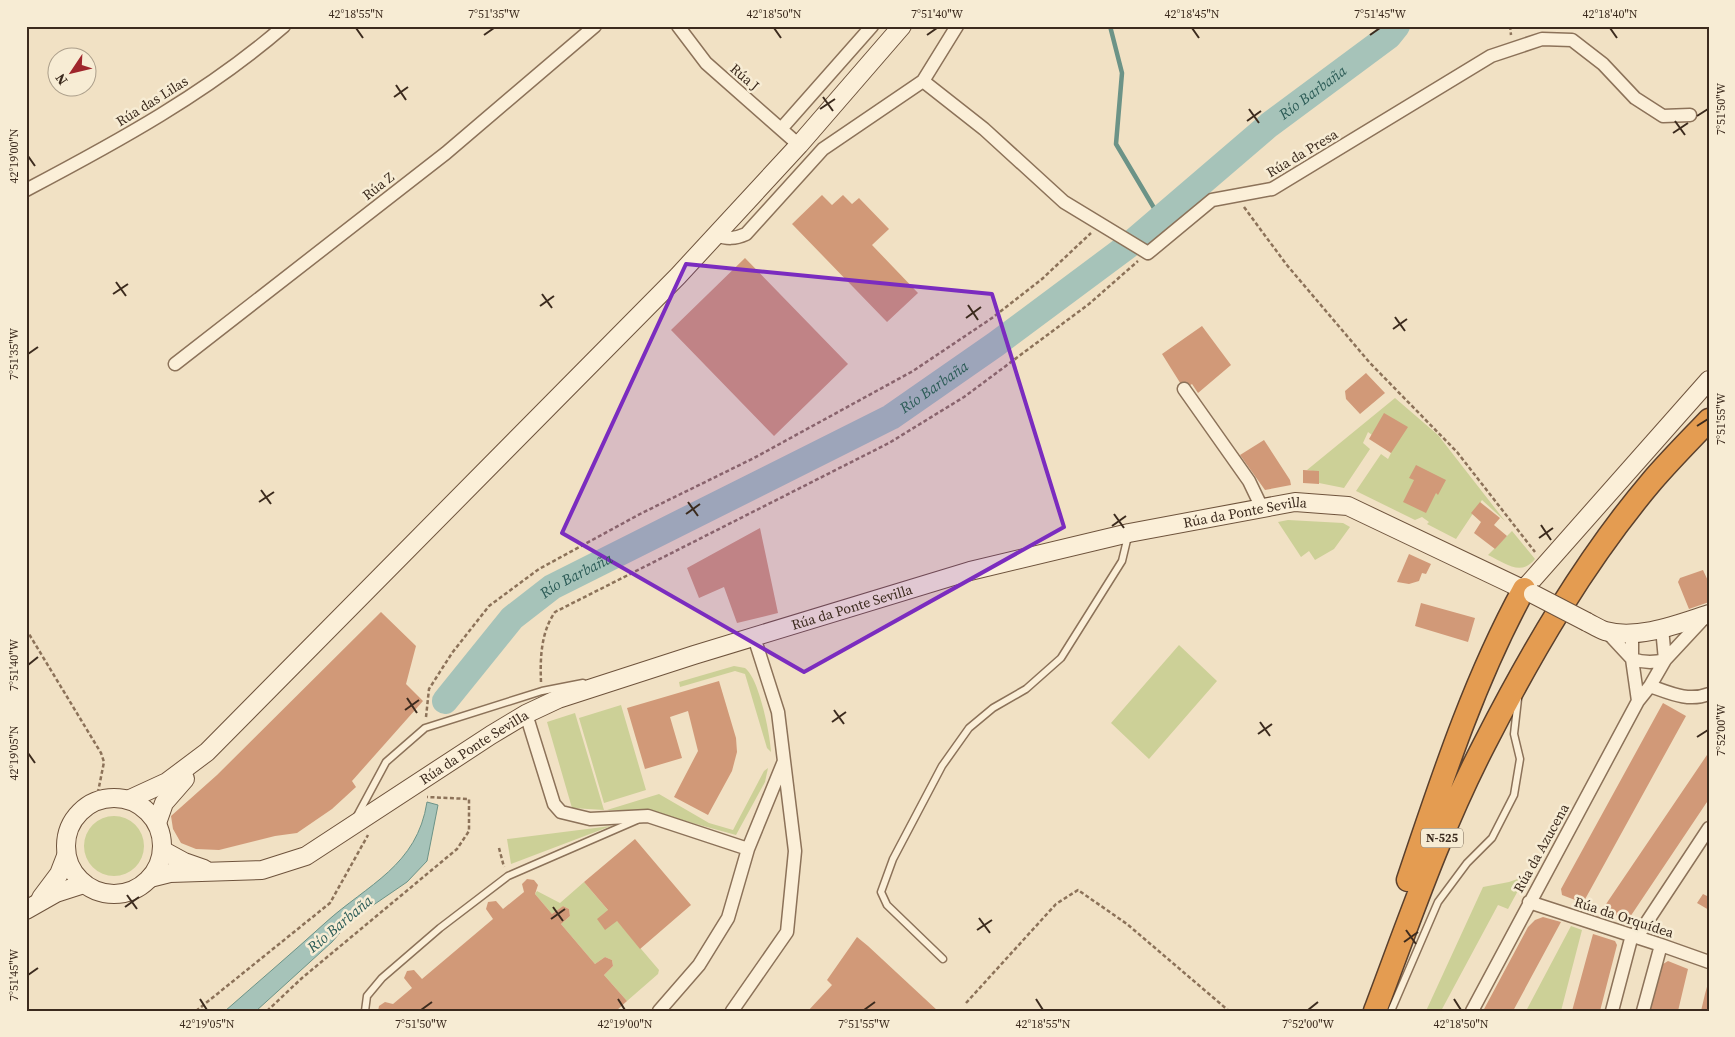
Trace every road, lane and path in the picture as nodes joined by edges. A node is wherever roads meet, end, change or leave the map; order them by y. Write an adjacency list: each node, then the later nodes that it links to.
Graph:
1 (284, 26): 11 (street, Rúa das Lilas)
2 (595, 26): 16 (street, Rúa Z)
3 (678, 26): 9 (street, Rúa J)
4 (872, 26): 9 (street)
5 (902, 26): 10 (street)
6 (957, 26): 7 (street)
7 (923, 81): 13 (street); 14 (street)
8 (1690, 115): 12 (street, Rúa da Presa)
9 (781, 129): 10 (street, Rúa J)
10 (799, 145): 14 (street)
11 (26, 190)
12 (1235, 194): 15 (street, Rúa da Presa); 22 (path)
13 (1099, 223): 15 (street); 39 (path)
14 (716, 235): 41 (street)
15 (1148, 253): 35 (path)
16 (175, 364)
17 (1709, 380): 22 (street)
18 (1184, 389): 20 (street)
19 (1709, 420): 32 (highway, N-525)
20 (1262, 508): 21 (street, Rúa da Ponte Sevilla); 23 (street, Rúa da Ponte Sevilla)
21 (1129, 533): 29 (street, Rúa da Ponte Sevilla); 62 (lane)
22 (1545, 565): 23 (street)
23 (1529, 591): 27 (street, Rúa da Ponte Sevilla, bridge); 71 (highway, N-525)
24 (1708, 614): 25 (street); 31 (street, Rúa da Azucena)
25 (1662, 628): 28 (street); 31 (street)
26 (26, 629): 44 (path)
27 (1606, 631): 28 (street); 30 (street)
28 (1632, 633): 30 (street)
29 (754, 637): 33 (street, Rúa da Ponte Sevilla); 40 (street)
30 (1632, 659): 31 (street); 37 (street)
31 (1665, 660): 34 (street, Rúa da Azucena)
32 (1524, 672): 72 (highway, N-525); 73 (lane)
33 (626, 677): 35 (lane); 38 (street, Rúa da Ponte Sevilla)
34 (1650, 686): 36 (street); 37 (street, Rúa da Azucena)
35 (542, 691): 39 (lane)
36 (1709, 694)
37 (1638, 700): 58 (street, Rúa da Azucena)
38 (526, 714): 45 (street); 47 (street, Rúa da Ponte Sevilla)
39 (425, 728): 47 (lane)
40 (785, 759): 52 (street); 69 (street)
41 (197, 762): 42 (street); 46 (street)
42 (130, 799): 44 (street); 46 (street)
43 (420, 800): 66 (path)
44 (96, 802): 53 (street)
45 (648, 816): 52 (street); 67 (lane)
46 (157, 823): 51 (street)
47 (351, 828): 55 (street, Rúa da Ponte Sevilla)
48 (1709, 828): 60 (street)
49 (370, 831): 65 (path)
50 (499, 848): 54 (path)
51 (162, 850): 55 (street, Rúa da Ponte Sevilla); 56 (street)
52 (748, 850): 68 (street)
53 (66, 856): 57 (street); 59 (street)
54 (504, 867)
55 (209, 871): 56 (street, Rúa da Ponte Sevilla)
56 (150, 878): 57 (street)
57 (84, 884): 59 (street)
58 (1529, 902): 60 (street, Rúa da Orquídea); 74 (street, Rúa da Azucena)
59 (32, 906)
60 (1634, 936): 61 (street, Rúa da Orquídea); 75 (street)
61 (1661, 944): 63 (street, Rúa da Orquídea); 76 (street)
62 (943, 959)
63 (1709, 962)
64 (966, 1003): 70 (path)
65 (196, 1011)
66 (267, 1011)
67 (365, 1011)
68 (660, 1011)
69 (732, 1011)
70 (1229, 1011)
71 (1367, 1011)
72 (1375, 1011)
73 (1391, 1011)
74 (1472, 1011)
75 (1612, 1011)
76 (1643, 1011)

